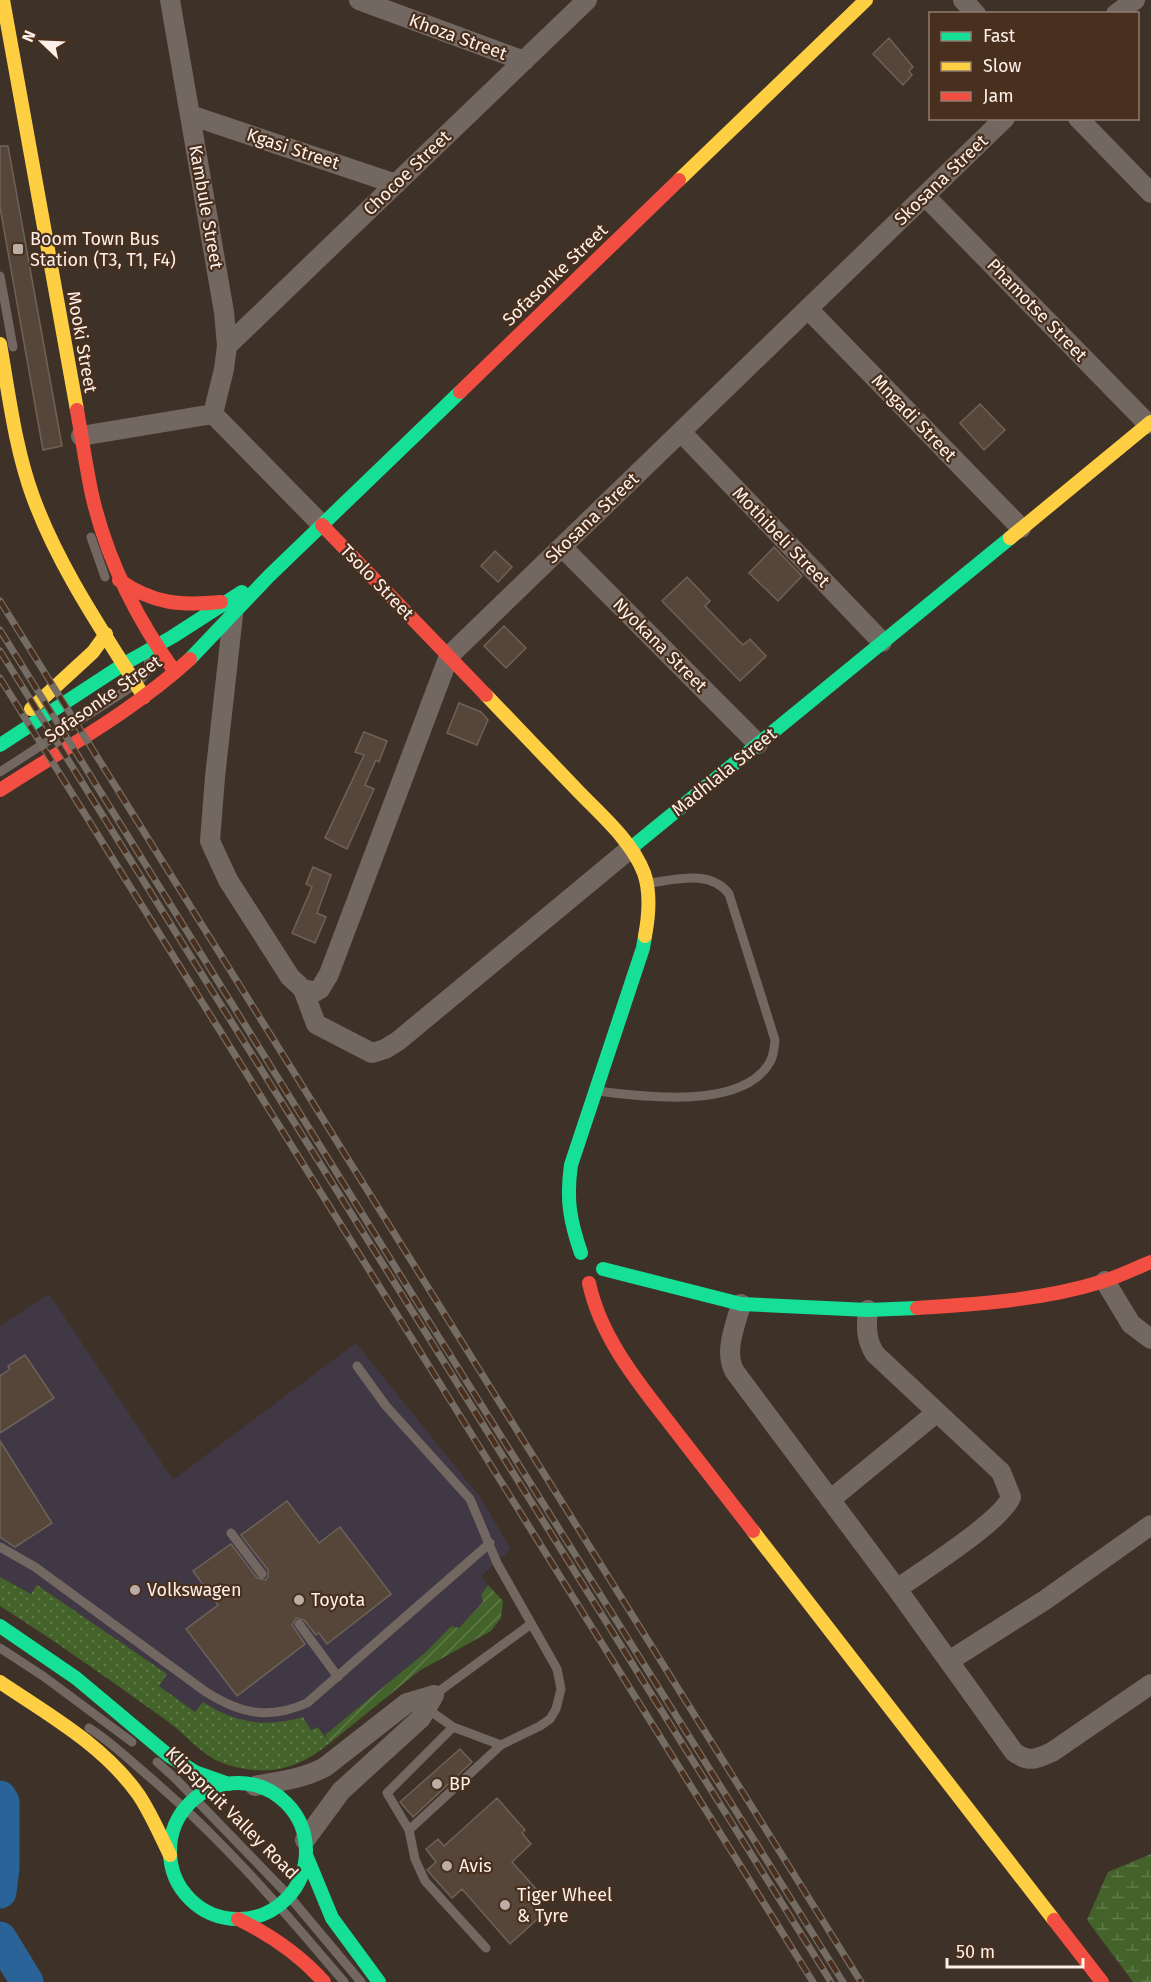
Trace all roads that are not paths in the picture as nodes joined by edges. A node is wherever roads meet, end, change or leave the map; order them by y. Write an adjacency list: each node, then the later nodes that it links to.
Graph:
1 (3, 0): 25 (main road, Mooki Street)
2 (170, 0): 11 (street, Kambule Street)
3 (359, 0): 10 (street, Khoza Street)
4 (587, 0): 10 (street, Chocoe Street)
5 (866, 0): 27 (main road, Sofasonke Street)
6 (963, 0): 8 (street)
7 (1135, 0): 9 (street)
8 (974, 12)
9 (1119, 12)
10 (524, 61): 14 (street, Chocoe Street)
11 (190, 115): 14 (street, Kgasi Street); 20 (street, Kambule Street)
12 (1003, 120): 16 (street, Skosana Street)
13 (1080, 120): 15 (street)
14 (396, 184): 20 (street, Chocoe Street)
15 (1151, 193)
16 (925, 196): 18 (street, Skosana Street); 23 (street, Phamotse Street)
17 (0, 276): 21 (lane)
18 (808, 309): 24 (street, Skosana Street); 28 (street, Mngadi Street)
19 (0, 344): 33 (main road)
20 (227, 346): 22 (street, Kambule Street)
21 (14, 356)
22 (213, 414): 25 (street); 27 (street, Tsolo Street)
23 (1150, 423): 28 (main road, Madhlala Street)
24 (681, 432): 30 (street, Skosana Street); 35 (street, Mothibeli Street)
25 (81, 436): 31 (main road, Mooki Street)
26 (52, 516): 33 (lane)
27 (322, 525): 32 (main road, Sofasonke Street); 37 (main road, Tsolo Street)
28 (1021, 528): 35 (main road, Madhlala Street)
29 (89, 533): 31 (lane, Mooki Street)
30 (562, 547): 37 (street, Skosana Street); 42 (street, Nyokana Street)
31 (113, 581): 32 (main road); 36 (main road, Mooki Street)
32 (230, 608): 36 (main road, Sofasonke Street); 39 (main road, Sofasonke Street); 47 (street)
33 (112, 637): 38 (main road); 41 (main road)
34 (137, 639): 36 (lane, Mooki Street)
35 (882, 642): 42 (main road, Madhlala Street)
36 (151, 649): 38 (main road, Sofasonke Street); 38 (lane); 39 (main road, Mooki Street)
37 (449, 656): 45 (main road, Tsolo Street); 47 (street, Skosana Street)
38 (129, 672): 40 (main road); 41 (main road, Sofasonke Street); 43 (lane)
39 (175, 672): 40 (main road, Sofasonke Street)
40 (144, 698): 44 (main road, Sofasonke Street)
41 (5, 737)
42 (758, 744): 45 (main road, Madhlala Street)
43 (0, 772)
44 (0, 789)
45 (632, 848): 46 (main road, Tsolo Street); 47 (street, Madhlala Street)
46 (647, 883): 48 (main road, Tsolo Street); 48 (lane)
47 (303, 989)
48 (596, 1091): 49 (main road, Tsolo Street)
49 (594, 1258): 52 (main road); 52 (main road); 53 (main road)
50 (1151, 1262): 51 (main road)
51 (1105, 1281): 54 (main road); 55 (street)
52 (589, 1283): 92 (main road)
53 (741, 1304): 54 (main road); 58 (street)
54 (868, 1310): 57 (street)
55 (1151, 1339)
56 (357, 1366): 61 (lane)
57 (936, 1413): 58 (street); 64 (street)
58 (830, 1500): 64 (street)
59 (1151, 1525): 69 (street)
60 (231, 1533): 63 (lane)
61 (490, 1543): 66 (lane); 70 (lane)
62 (0, 1547): 70 (lane)
63 (262, 1574)
64 (897, 1589): 69 (street)
65 (298, 1624): 70 (lane)
66 (531, 1624): 73 (lane); 76 (lane)
67 (0, 1626): 79 (main road, Klipspruit Valley Road)
68 (0, 1648): 77 (lane, Klipspruit Valley Road)
69 (950, 1661): 72 (street)
70 (338, 1677)
71 (0, 1682): 84 (main road)
72 (1151, 1684)
73 (426, 1701): 75 (lane); 80 (street); 83 (street)
74 (77, 1719): 81 (lane, Klipspruit Valley Road)
75 (453, 1727): 76 (lane); 82 (lane)
76 (501, 1745): 82 (lane)
77 (142, 1750)
78 (151, 1757): 81 (lane, Klipspruit Valley Road)
79 (228, 1784): 80 (main road); 81 (main road)
80 (255, 1786): 83 (main road)
81 (190, 1804): 84 (main road); 85 (lane, Klipspruit Valley Road); 85 (lane, Klipspruit Valley Road)
82 (409, 1830): 87 (lane)
83 (305, 1847): 85 (main road); 91 (main road, Klipspruit Valley Road)
84 (170, 1855): 86 (main road)
85 (284, 1901): 86 (main road); 89 (lane, Klipspruit Valley Road); 90 (lane, Klipspruit Valley Road)
86 (238, 1920): 88 (main road)
87 (486, 1948)
88 (324, 1982)
89 (344, 1982)
90 (361, 1982)
91 (379, 1982)
92 (1102, 1982)

